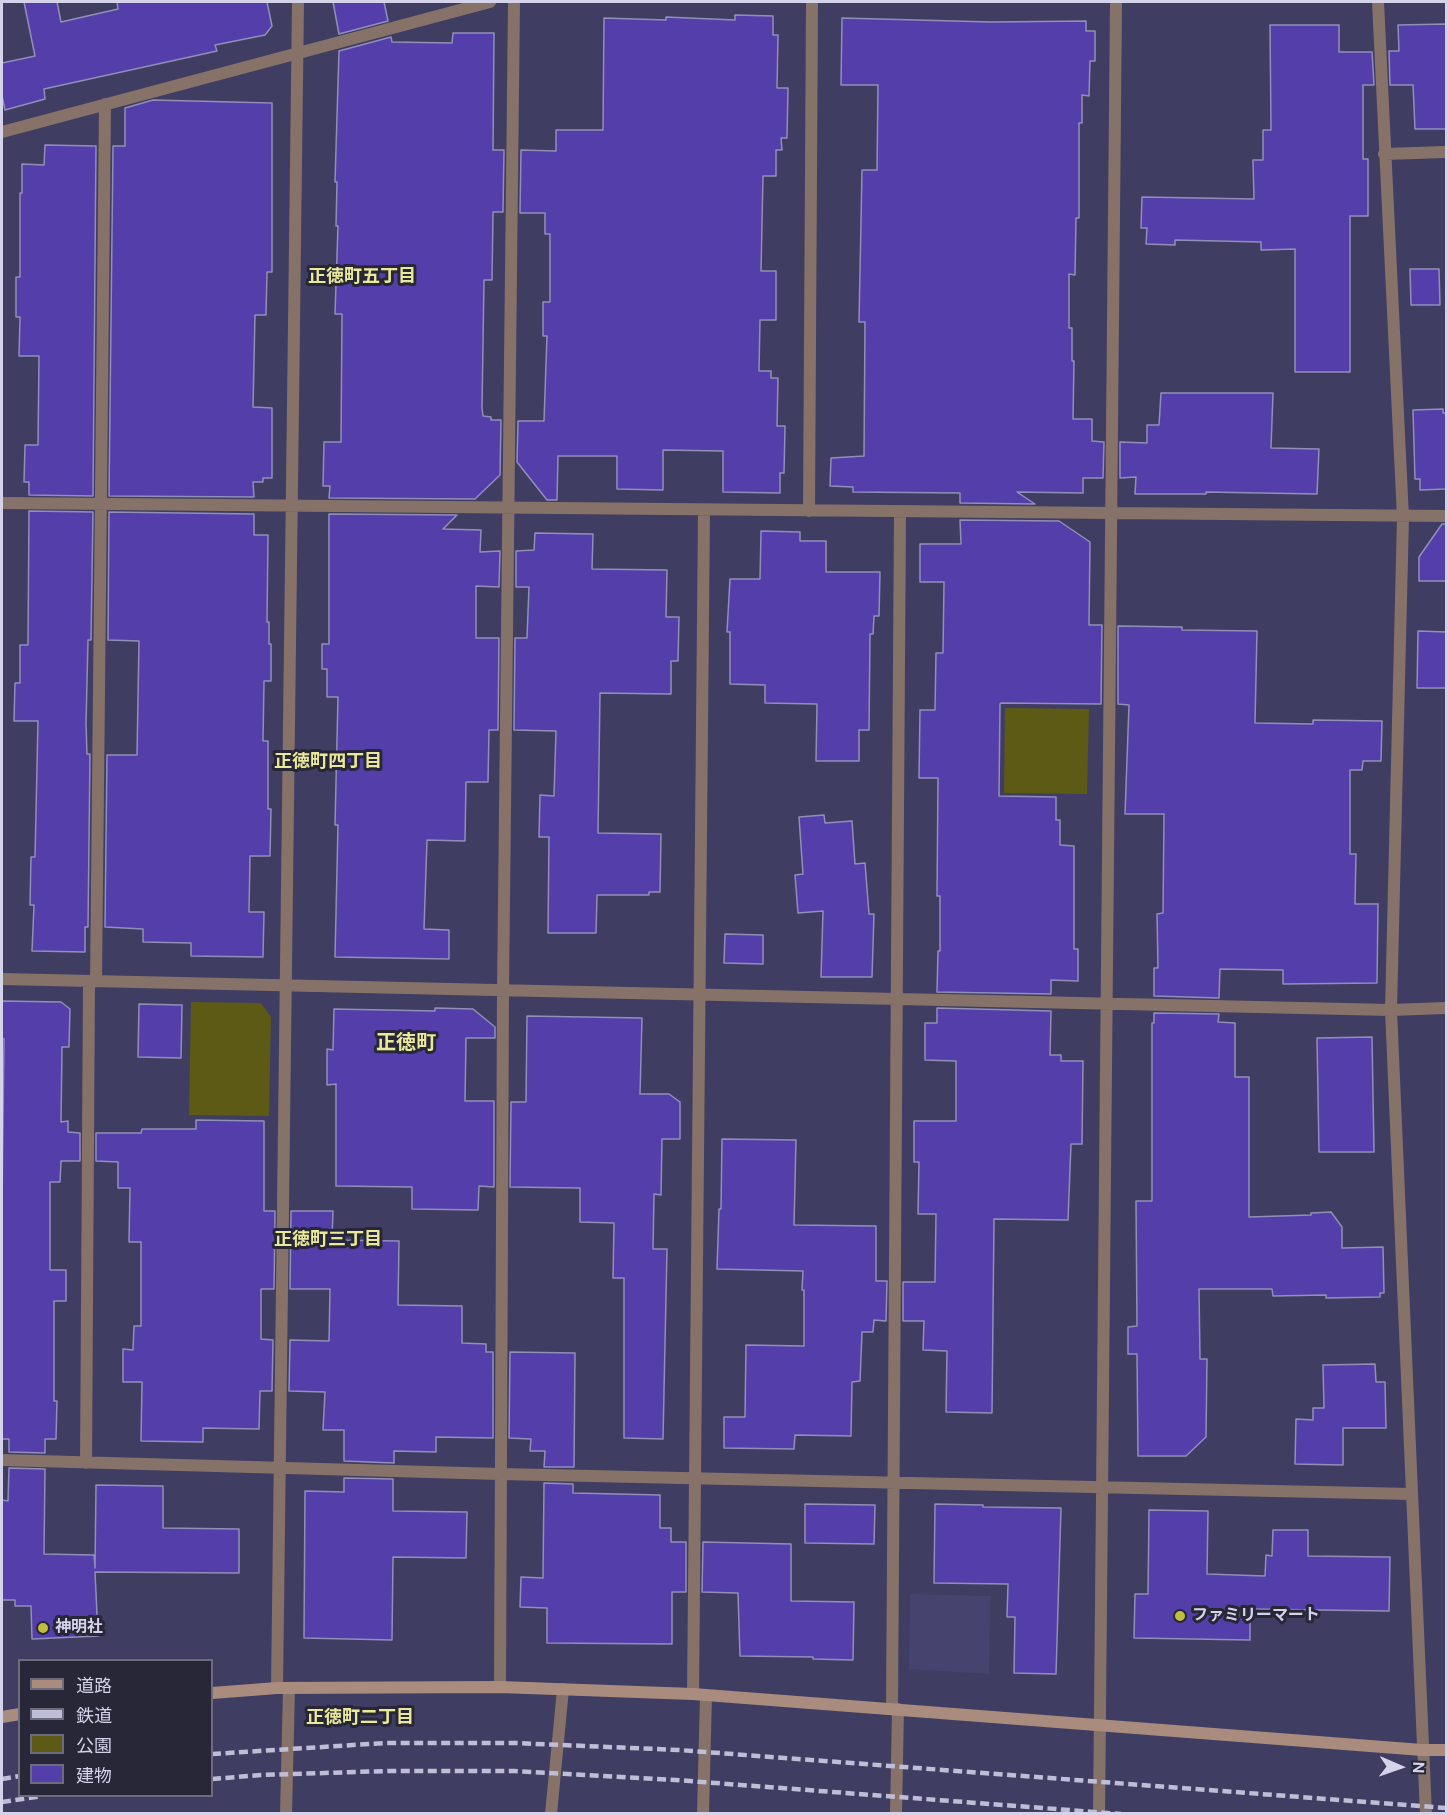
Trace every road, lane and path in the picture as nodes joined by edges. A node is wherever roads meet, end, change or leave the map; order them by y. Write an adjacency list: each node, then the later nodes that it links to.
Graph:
1 (298, 2): 7 (street)
2 (490, 2): 7 (street)
3 (514, 2): 15 (street)
4 (812, 2): 17 (street)
5 (1116, 2): 19 (street)
6 (1378, 2): 11 (street)
7 (297, 53): 8 (street); 14 (street)
8 (105, 104): 9 (street); 13 (street)
9 (2, 132)
10 (1446, 152): 11 (street)
11 (1384, 154): 21 (street)
12 (2, 503): 13 (street)
13 (101, 504): 14 (street); 23 (street)
14 (291, 506): 15 (street); 24 (street)
15 (507, 508): 16 (street); 25 (street)
16 (704, 510): 17 (street); 26 (street)
17 (809, 511): 18 (street)
18 (900, 512): 19 (street); 27 (street)
19 (1111, 514): 21 (street); 28 (street)
20 (1446, 516): 21 (street)
21 (1403, 517): 30 (street)
22 (2, 979): 23 (street)
23 (92, 981): 24 (street); 32 (street)
24 (286, 985): 25 (street); 33 (street)
25 (503, 990): 26 (street); 34 (street)
26 (700, 994): 27 (street); 35 (street)
27 (897, 999): 28 (street); 36 (street)
28 (1106, 1003): 30 (street); 37 (street)
29 (1446, 1008): 30 (street)
30 (1391, 1010): 38 (street)
31 (2, 1460): 32 (street)
32 (86, 1463): 33 (street)
33 (280, 1468): 34 (street); 40 (street)
34 (500, 1474): 35 (street); 39 (street)
35 (695, 1479): 36 (street); 43 (street)
36 (894, 1483): 37 (street); 45 (street)
37 (1101, 1487): 38 (street); 48 (street)
38 (1412, 1494): 49 (street)
39 (500, 1687): 40 (street); 41 (street)
40 (283, 1688): 42 (street); 51 (street)
41 (563, 1689): 43 (street); 52 (street)
42 (213, 1693)
43 (693, 1694): 44 (street)
44 (706, 1695): 45 (street); 53 (street)
45 (895, 1709): 48 (street); 54 (street)
46 (18, 1714): 47 (street)
47 (2, 1717)
48 (1098, 1724): 49 (street); 55 (street)
49 (1422, 1750): 50 (street); 56 (street)
50 (1446, 1750)
51 (286, 1814)
52 (551, 1814)
53 (703, 1814)
54 (896, 1814)
55 (1099, 1814)
56 (1426, 1814)

